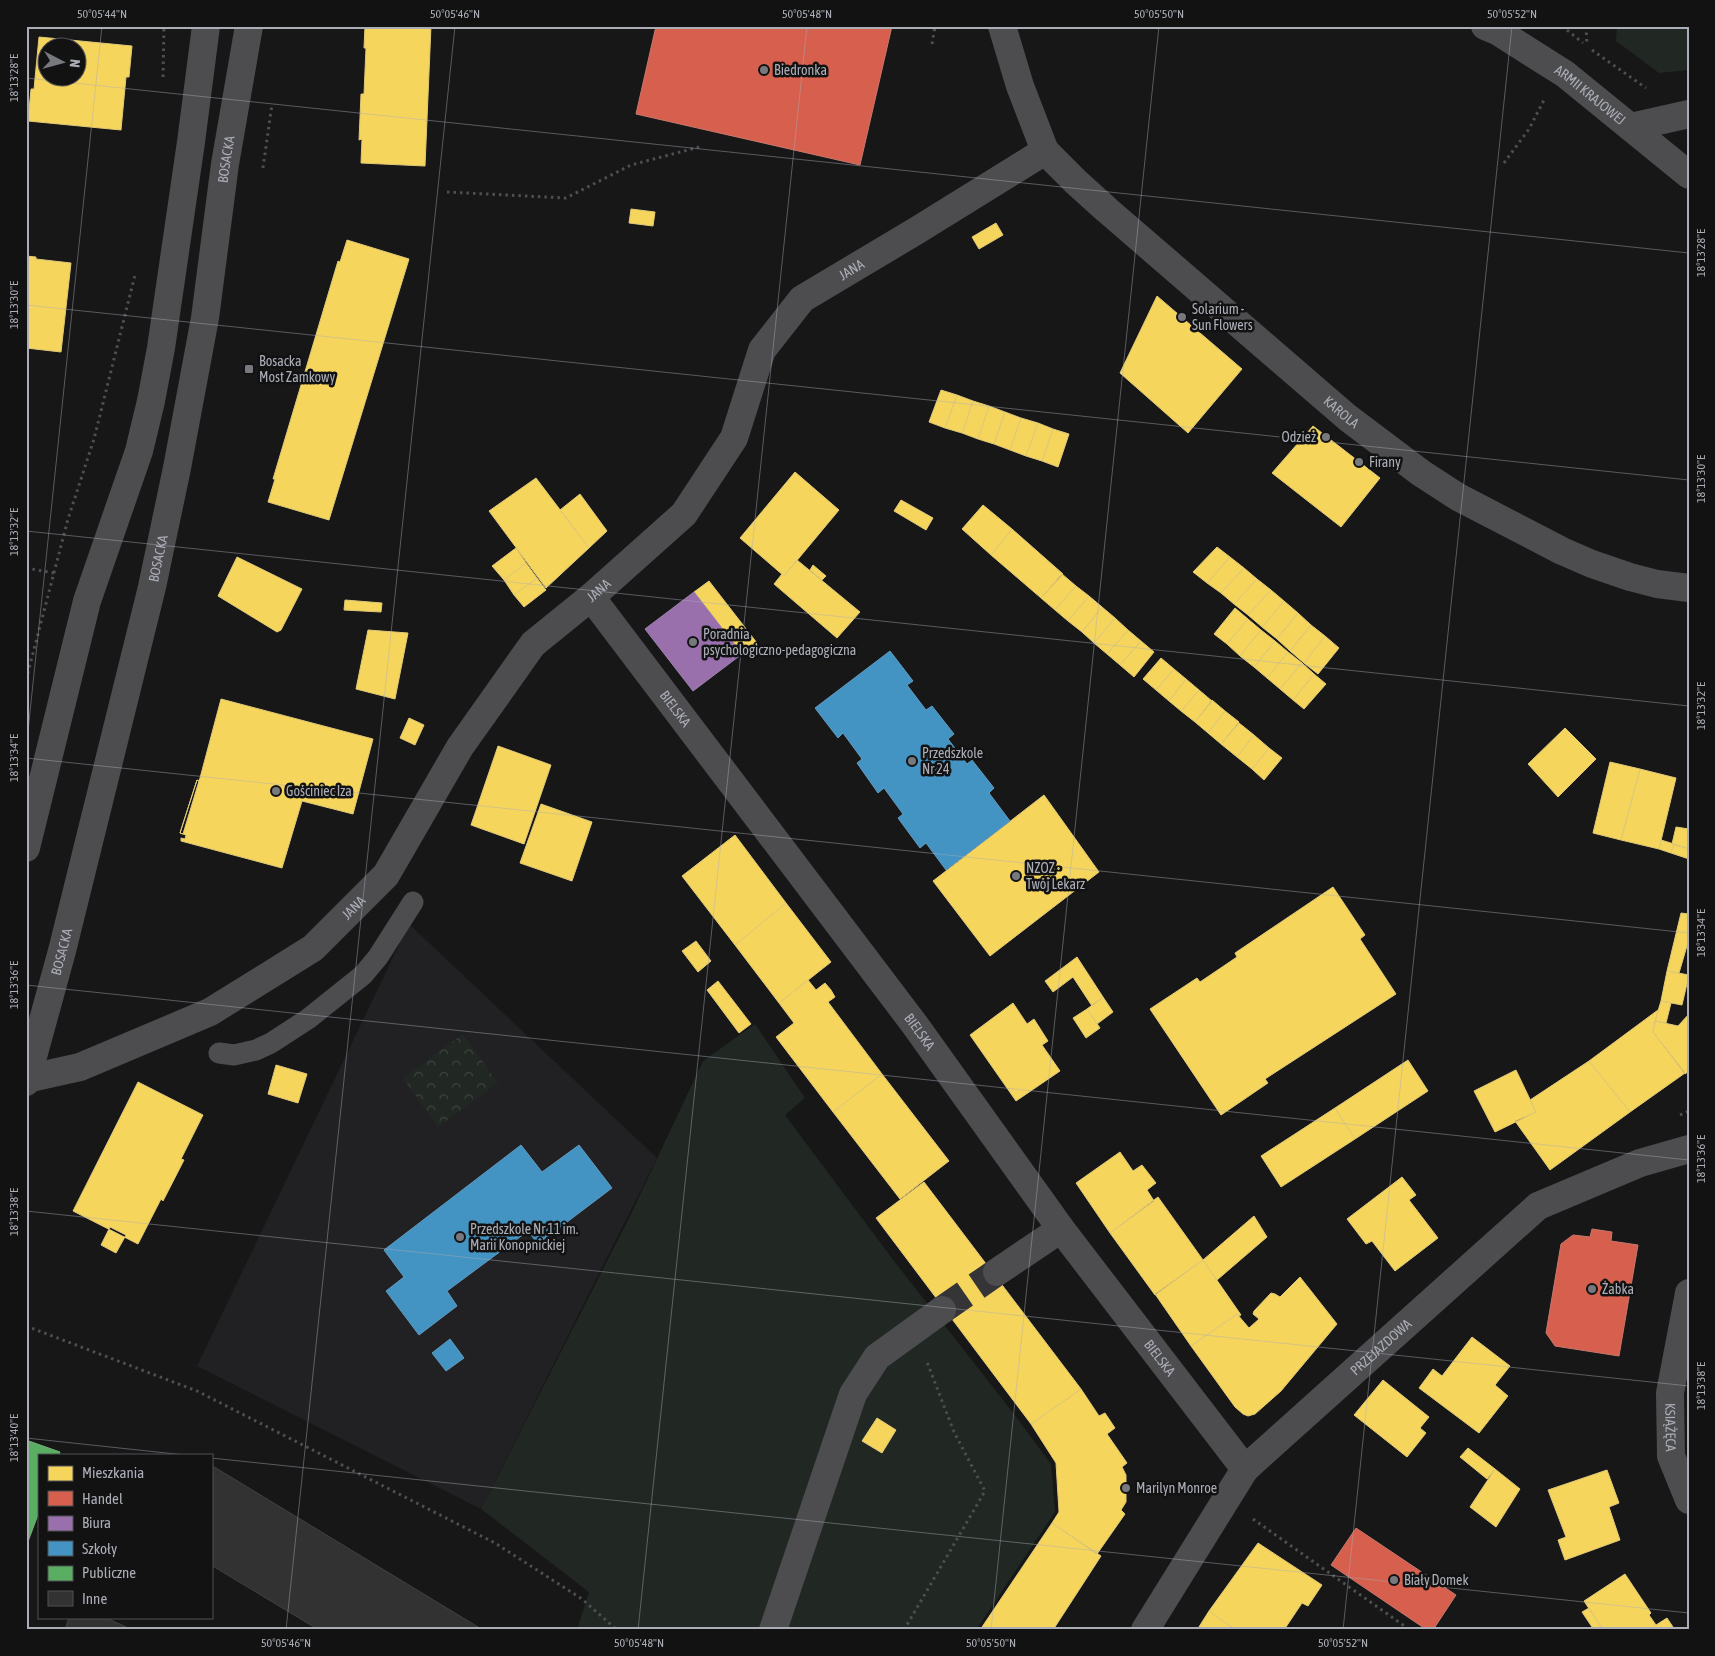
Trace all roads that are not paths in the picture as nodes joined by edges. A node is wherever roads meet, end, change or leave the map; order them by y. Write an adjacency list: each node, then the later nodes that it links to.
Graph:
1 (206, 26): 11 (street)
2 (249, 26): 14 (street, BOSACKA)
3 (1002, 26): 7 (street)
4 (1493, 28): 6 (street, ARMII KRAJOWEJ)
5 (1689, 114): 6 (street)
6 (1631, 127): 8 (street, ARMII KRAJOWEJ)
7 (1045, 151): 9 (street, KAROLA); 10 (street, JANA)
8 (1689, 175)
9 (1689, 588)
10 (591, 597): 14 (street, JANA); 16 (street, BIELSKA)
11 (26, 848)
12 (413, 902): 13 (lane)
13 (219, 1052)
14 (26, 1080)
15 (1689, 1149): 20 (street, PRZEJAZDOWA)
16 (1061, 1229): 17 (street); 20 (street, BIELSKA)
17 (997, 1272)
18 (1689, 1293): 21 (street, KSIĄŻĘCA)
19 (942, 1310): 22 (street)
20 (1245, 1469): 23 (street, PRZEJAZDOWA)
21 (1689, 1500)
22 (773, 1630)
23 (1145, 1630)

